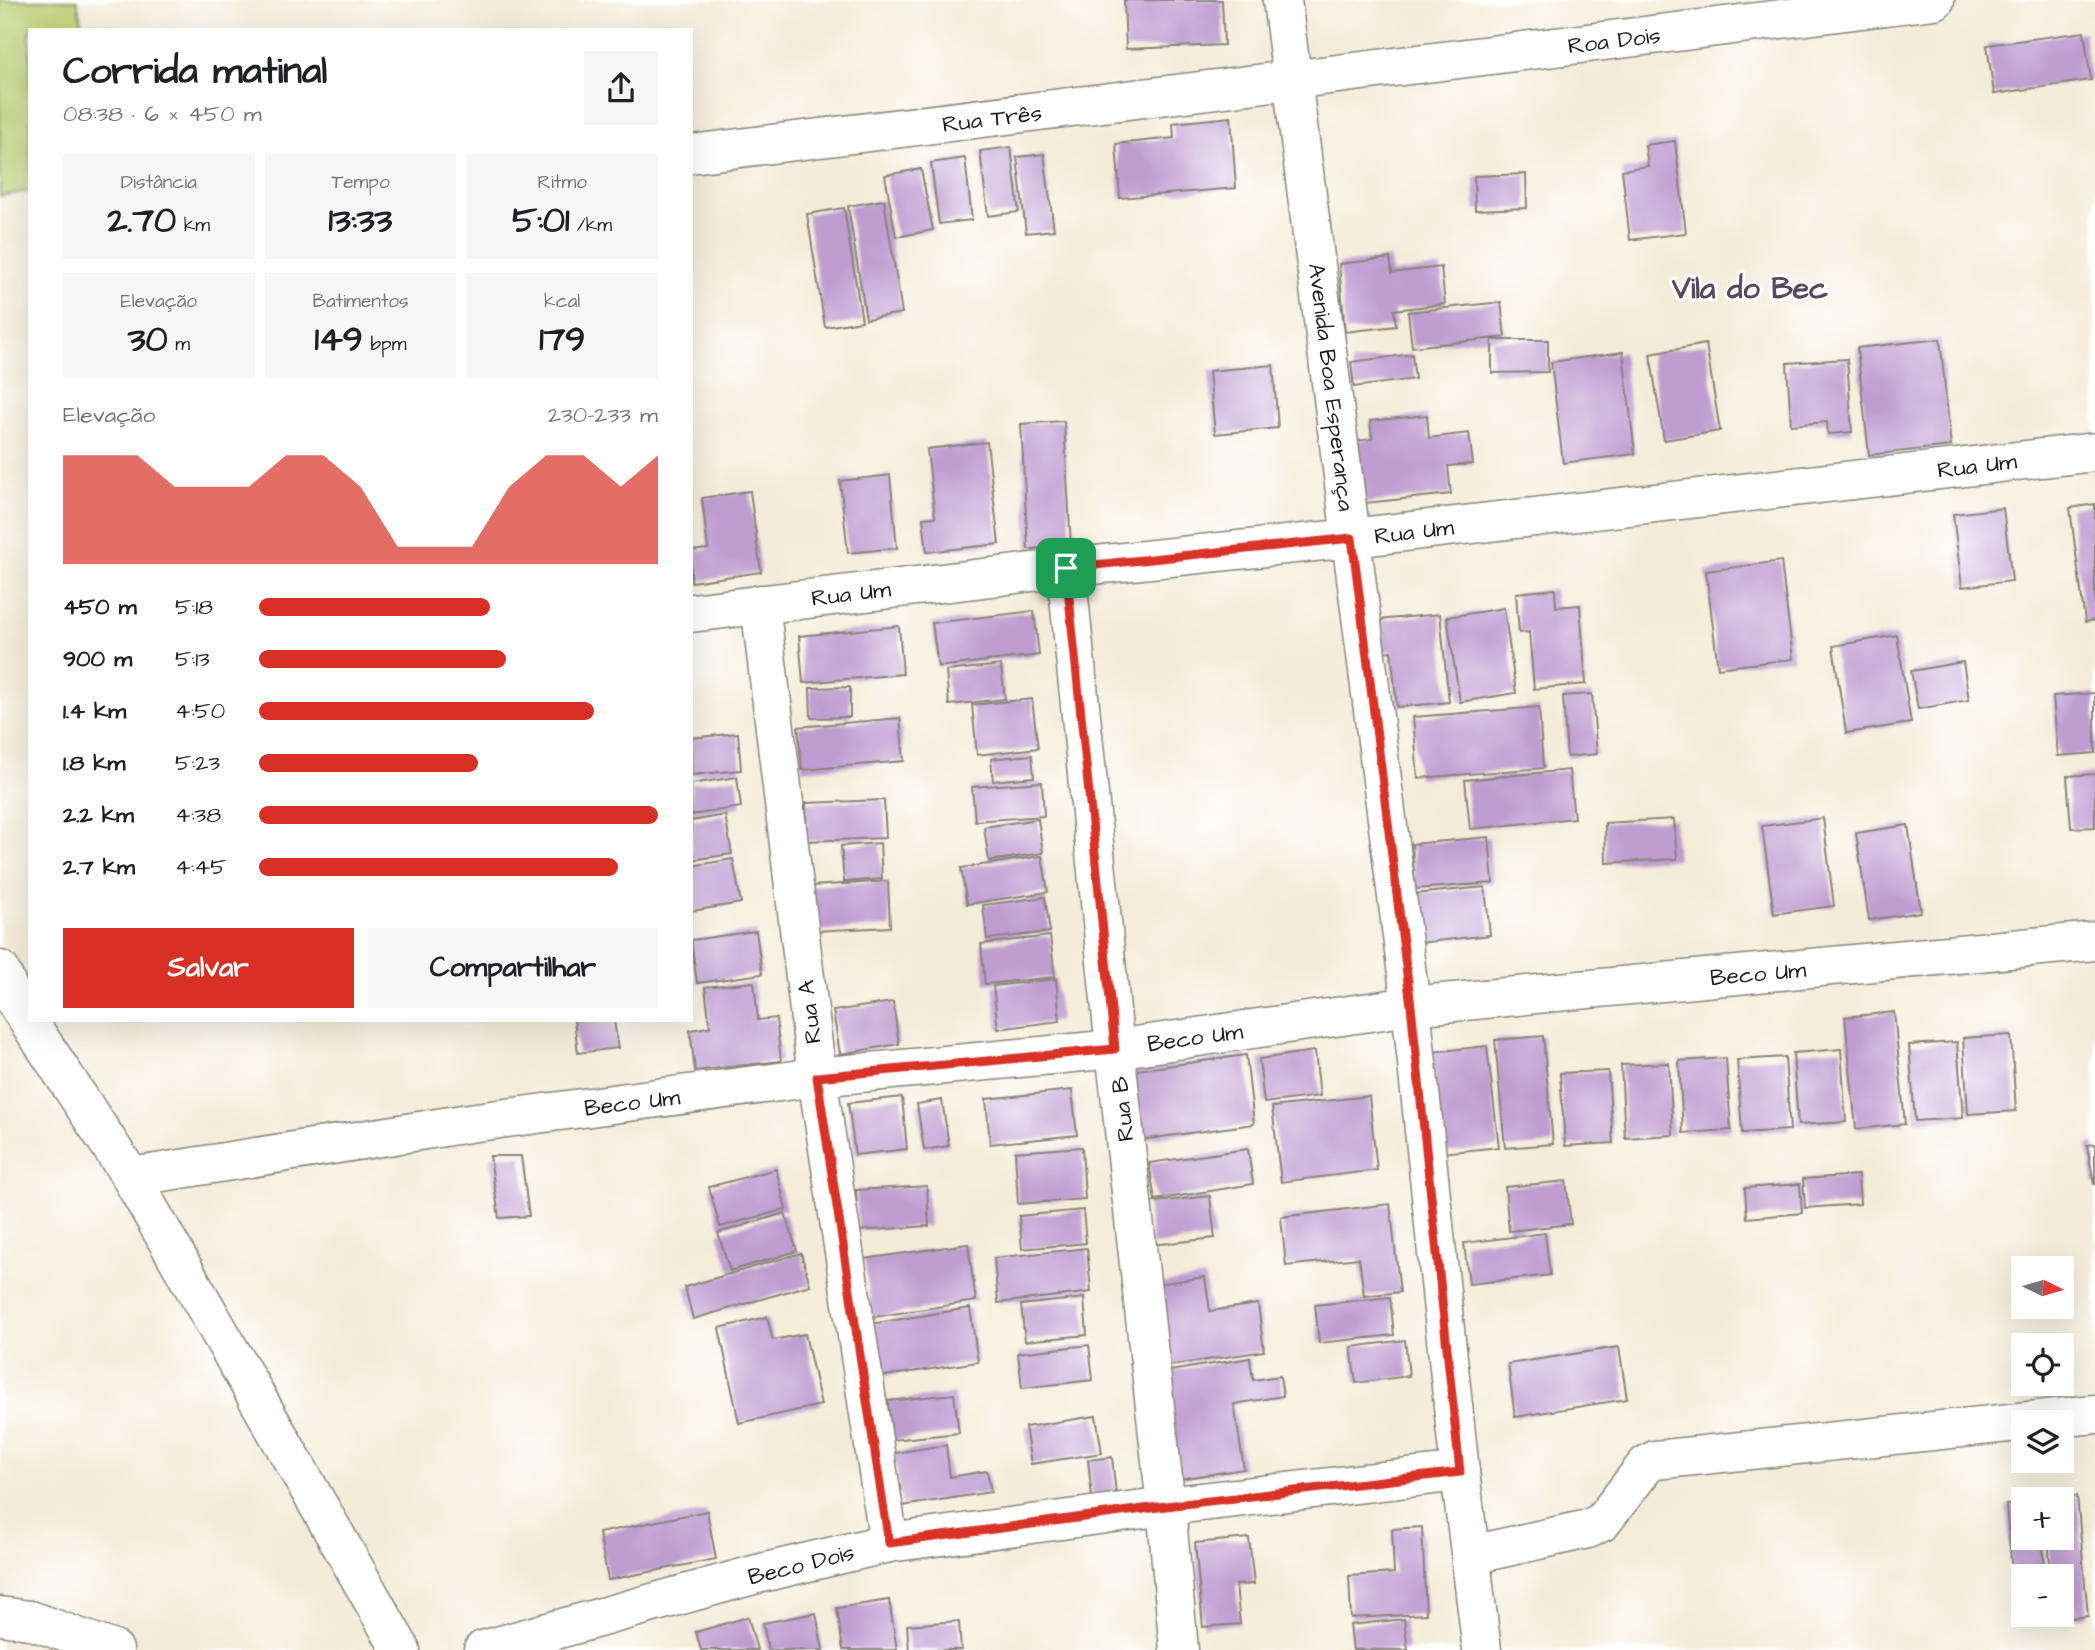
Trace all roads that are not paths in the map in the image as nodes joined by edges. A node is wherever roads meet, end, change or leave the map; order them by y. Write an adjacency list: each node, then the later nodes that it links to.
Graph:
1 (1282, 0): 3 (street, Avenida Boa Esperança)
2 (1935, 0): 3 (street, Roa Dois)
3 (1292, 81): 4 (street, Rua Três); 6 (street, Avenida Boa Esperança)
4 (693, 155)
5 (2095, 452): 6 (street, Rua Um)
6 (1352, 538): 7 (street, Rua Um); 12 (street, Avenida Boa Esperança)
7 (1066, 568): 8 (street, Rua Um); 15 (street, Rua B)
8 (760, 604): 9 (street, Rua Um); 16 (street, Rua A)
9 (693, 613)
10 (2095, 941): 12 (street, Beco Um)
11 (0, 970): 13 (street)
12 (1411, 1006): 15 (street, Beco Um); 19 (street, Avenida Boa Esperança)
13 (28, 1021)
14 (29, 1022): 17 (street)
15 (1115, 1049): 16 (street, Beco Um); 20 (street, Rua B)
16 (817, 1077): 17 (street, Beco Um); 21 (street, Rua A)
17 (131, 1177): 25 (street)
18 (2095, 1414): 22 (street)
19 (1460, 1472): 20 (street, Beco Dois); 22 (street, Avenida Boa Esperança)
20 (1166, 1506): 21 (street, Beco Dois); 27 (street, Rua B)
21 (889, 1543): 26 (street, Beco Dois)
22 (1471, 1555): 28 (street, Avenida Boa Esperança)
23 (0, 1616): 24 (street)
24 (114, 1650)
25 (401, 1650)
26 (483, 1650)
27 (1179, 1650)
28 (1482, 1650)

